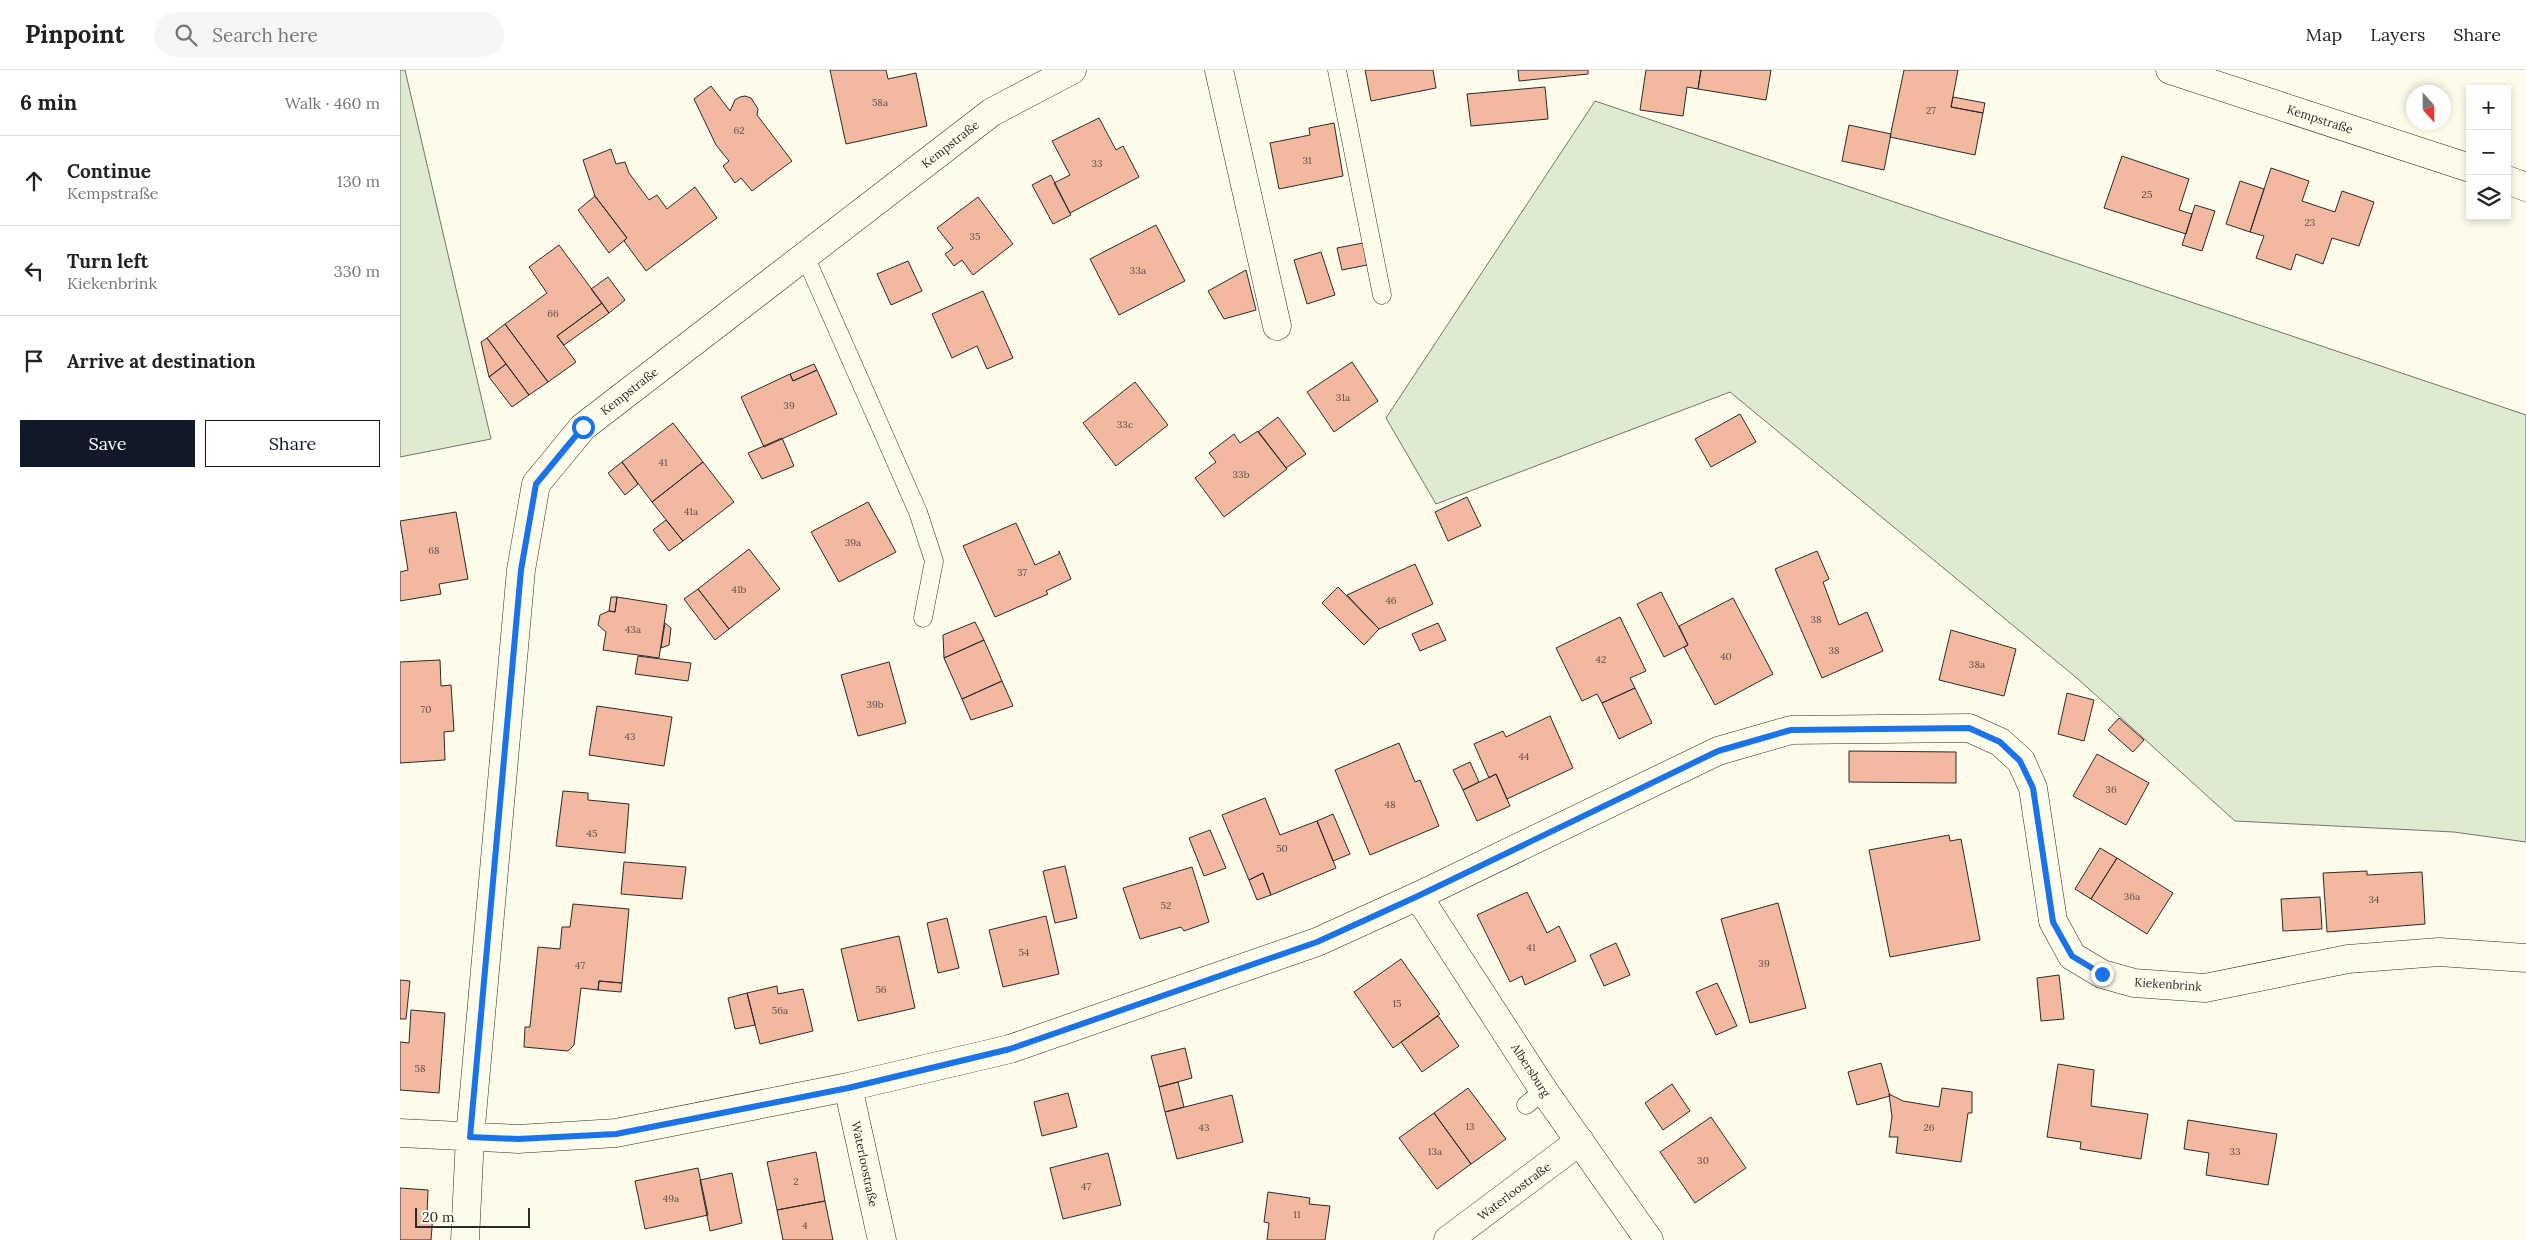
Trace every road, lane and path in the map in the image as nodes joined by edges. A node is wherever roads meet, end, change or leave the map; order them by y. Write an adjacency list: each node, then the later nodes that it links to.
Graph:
1 (1072, 70): 8 (street, Kempstraße)
2 (1219, 70): 10 (street)
3 (1337, 70): 9 (lane)
4 (2170, 70): 5 (street, Kempstraße)
5 (2466, 167)
6 (2511, 181): 7 (street)
7 (2526, 186)
8 (805, 256): 11 (lane); 16 (street, Kempstraße)
9 (1382, 295)
10 (1276, 326)
11 (923, 618)
12 (1418, 896): 13 (street, Kiekenbrink); 14 (street, Kiekenbrink); 17 (street, Albersburg)
13 (2526, 958)
14 (848, 1088): 16 (street, Kiekenbrink); 19 (street, Waterloostraße)
15 (400, 1133): 16 (street, Kiekenbrink)
16 (470, 1137): 18 (street, Kempstraße)
17 (1580, 1141): 20 (street, Waterloostraße); 21 (street, Albersburg)
18 (465, 1240)
19 (882, 1240)
20 (1448, 1240)
21 (1649, 1240)

